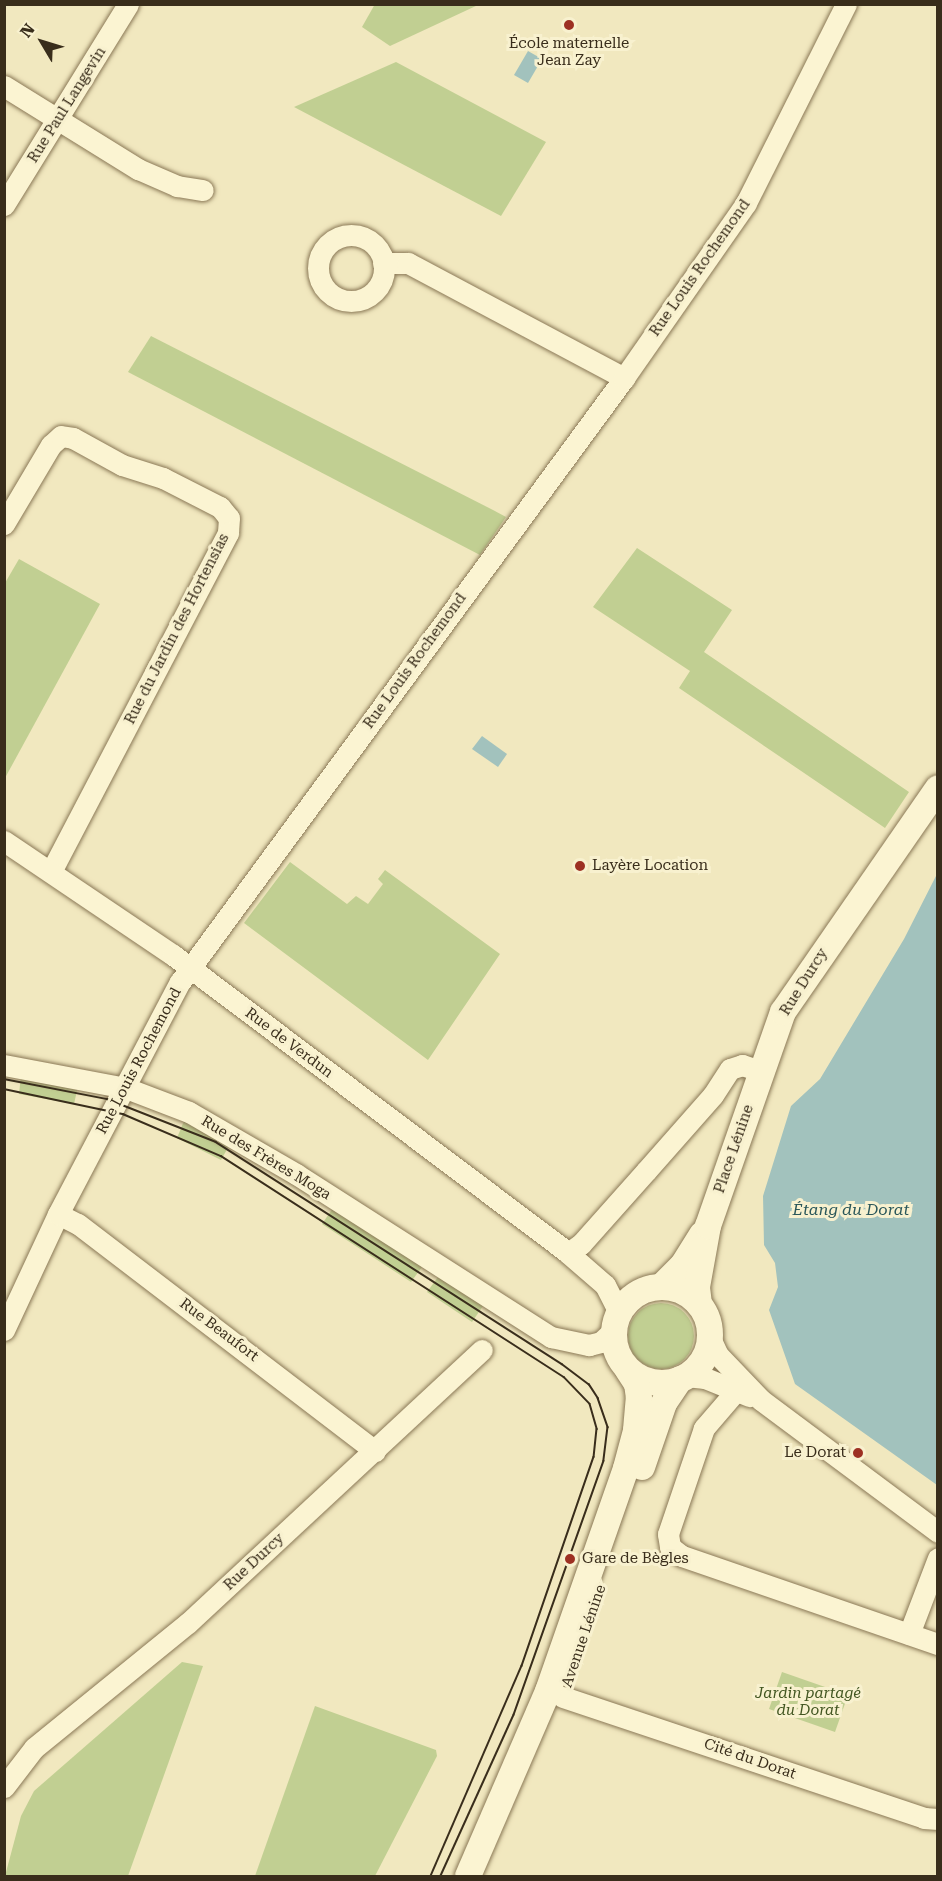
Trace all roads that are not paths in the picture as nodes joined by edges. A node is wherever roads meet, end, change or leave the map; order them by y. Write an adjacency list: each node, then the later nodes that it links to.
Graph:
1 (128, 4): 4 (street, Rue Paul Langevin)
2 (846, 4): 8 (street, Rue Louis Rochemond)
3 (4, 86): 4 (street)
4 (59, 119): 5 (street); 6 (street, Rue Paul Langevin)
5 (203, 190)
6 (4, 205)
7 (383, 263): 8 (street)
8 (624, 378): 13 (street, Rue Louis Rochemond)
9 (4, 524): 12 (street, Rue du Jardin des Hortensias)
10 (938, 788): 15 (street, Rue Durcy)
11 (4, 842): 12 (street, Rue de Verdun)
12 (51, 872): 13 (street, Rue de Verdun)
13 (190, 968): 16 (street, Rue Louis Rochemond); 19 (street, Rue de Verdun)
14 (4, 1065): 16 (street, Rue des Frères Moga)
15 (761, 1071): 18 (street, Place Lénine); 19 (street)
16 (126, 1088): 17 (street, Rue Louis Rochemond); 22 (street, Rue des Frères Moga)
17 (58, 1214): 24 (street, Rue Louis Rochemond); 31 (street, Rue Beaufort)
18 (708, 1226): 20 (street, Place Lénine); 21 (street, Place Lénine)
19 (568, 1253): 23 (street)
20 (662, 1286): 21 (street); 23 (street, Place Lénine)
21 (699, 1304): 25 (street, Place Lénine)
22 (503, 1308): 23 (street, Place Lénine)
23 (617, 1321): 27 (street)
24 (4, 1330)
25 (710, 1338): 28 (street); 30 (street)
26 (482, 1350): 31 (street, Rue Durcy)
27 (628, 1370): 28 (street); 38 (street, Avenue Lénine)
28 (683, 1378): 29 (street); 36 (street, Avenue Lénine)
29 (735, 1392): 30 (street); 34 (street)
30 (761, 1400): 32 (street)
31 (375, 1451): 37 (street, Rue Durcy)
32 (938, 1532)
33 (938, 1558): 34 (street)
34 (909, 1634): 35 (street)
35 (938, 1644)
36 (563, 1697): 38 (street, Avenue Lénine); 40 (street, Cité du Dorat)
37 (11, 1761): 39 (street, Rue Durcy)
38 (511, 1784): 41 (street, Avenue Lénine)
39 (4, 1787)
40 (938, 1819)
41 (468, 1876)

